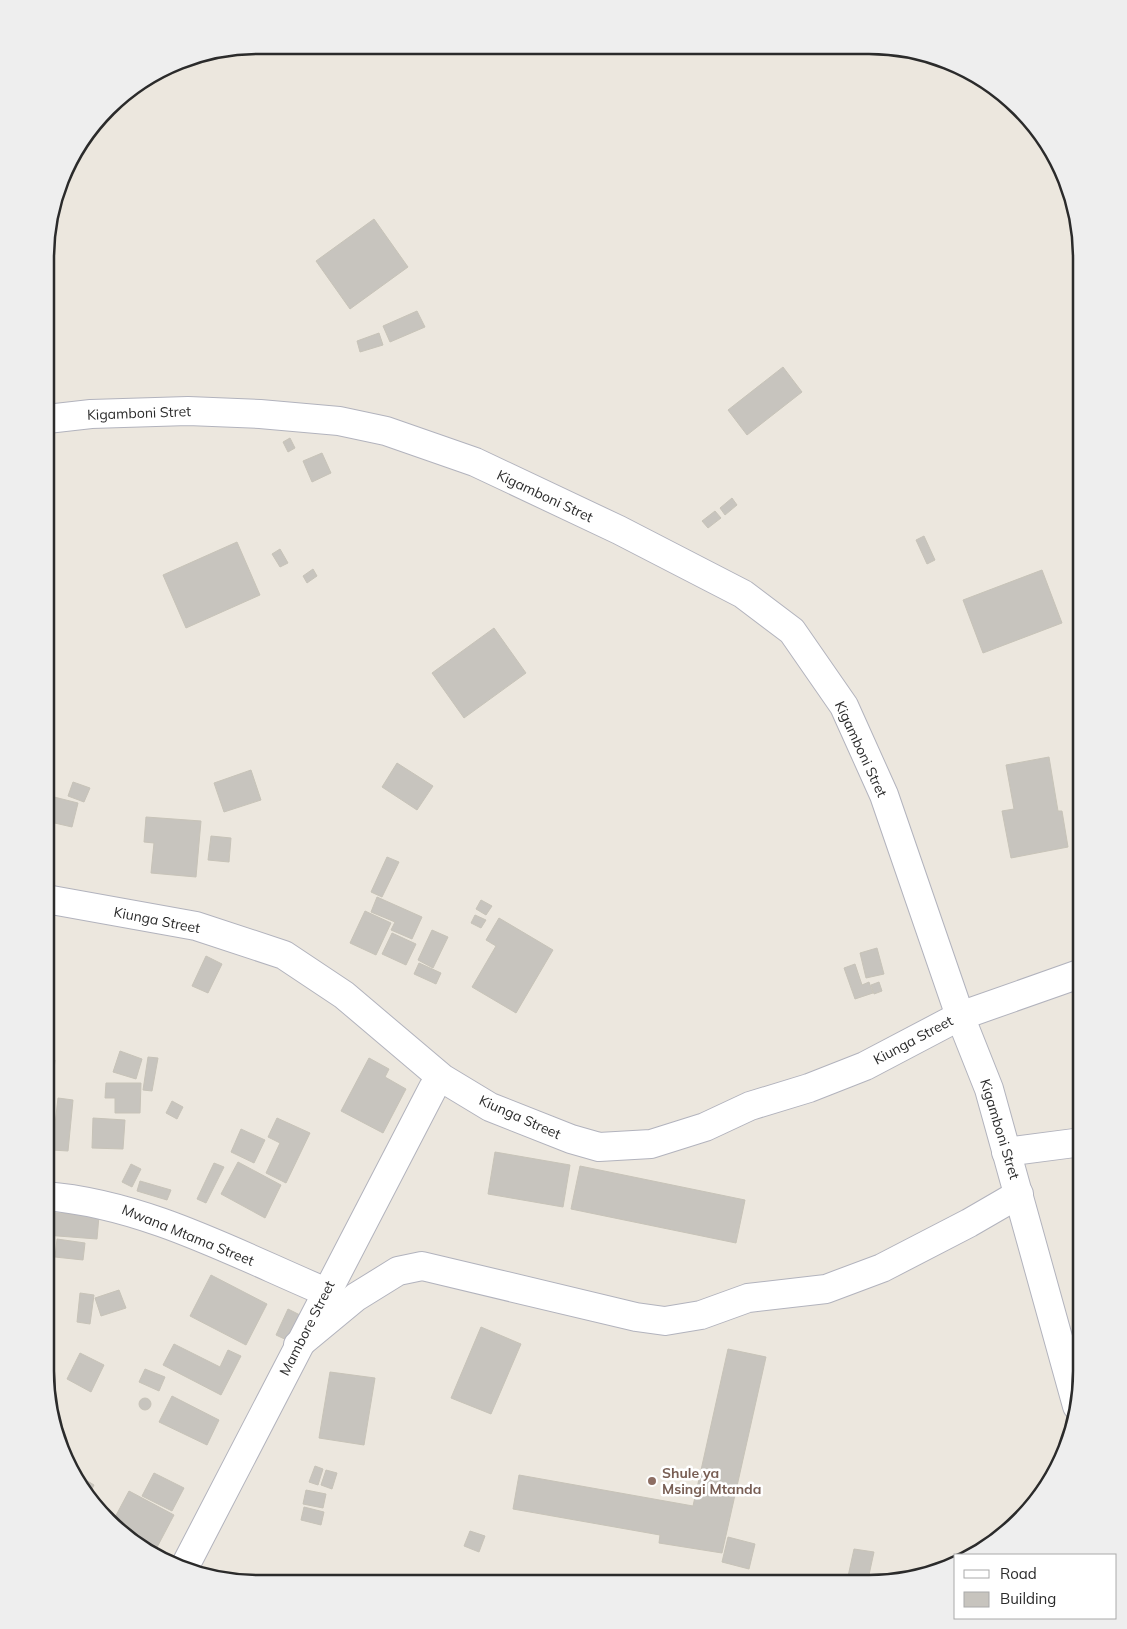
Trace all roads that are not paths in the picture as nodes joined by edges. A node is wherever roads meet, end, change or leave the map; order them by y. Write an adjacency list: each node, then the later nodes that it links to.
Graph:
1 (54, 418): 4 (street, Kigamboni Stret)
2 (54, 900): 4 (street, Kiunga Street)
3 (1073, 976): 4 (street, Kiunga Street)
4 (960, 1016): 7 (street, Kigamboni Stret)
5 (432, 1088): 10 (street, Mambore Street)
6 (1073, 1143): 7 (street)
7 (1006, 1152): 8 (street, Kigamboni Stret)
8 (1019, 1194): 11 (street); 12 (street, Kigamboni Stret)
9 (54, 1197): 10 (street, Mwana Mtama Street)
10 (326, 1292): 11 (street, Mambore Street)
11 (298, 1346): 13 (street, Mambore Street)
12 (1073, 1390)
13 (186, 1562)

